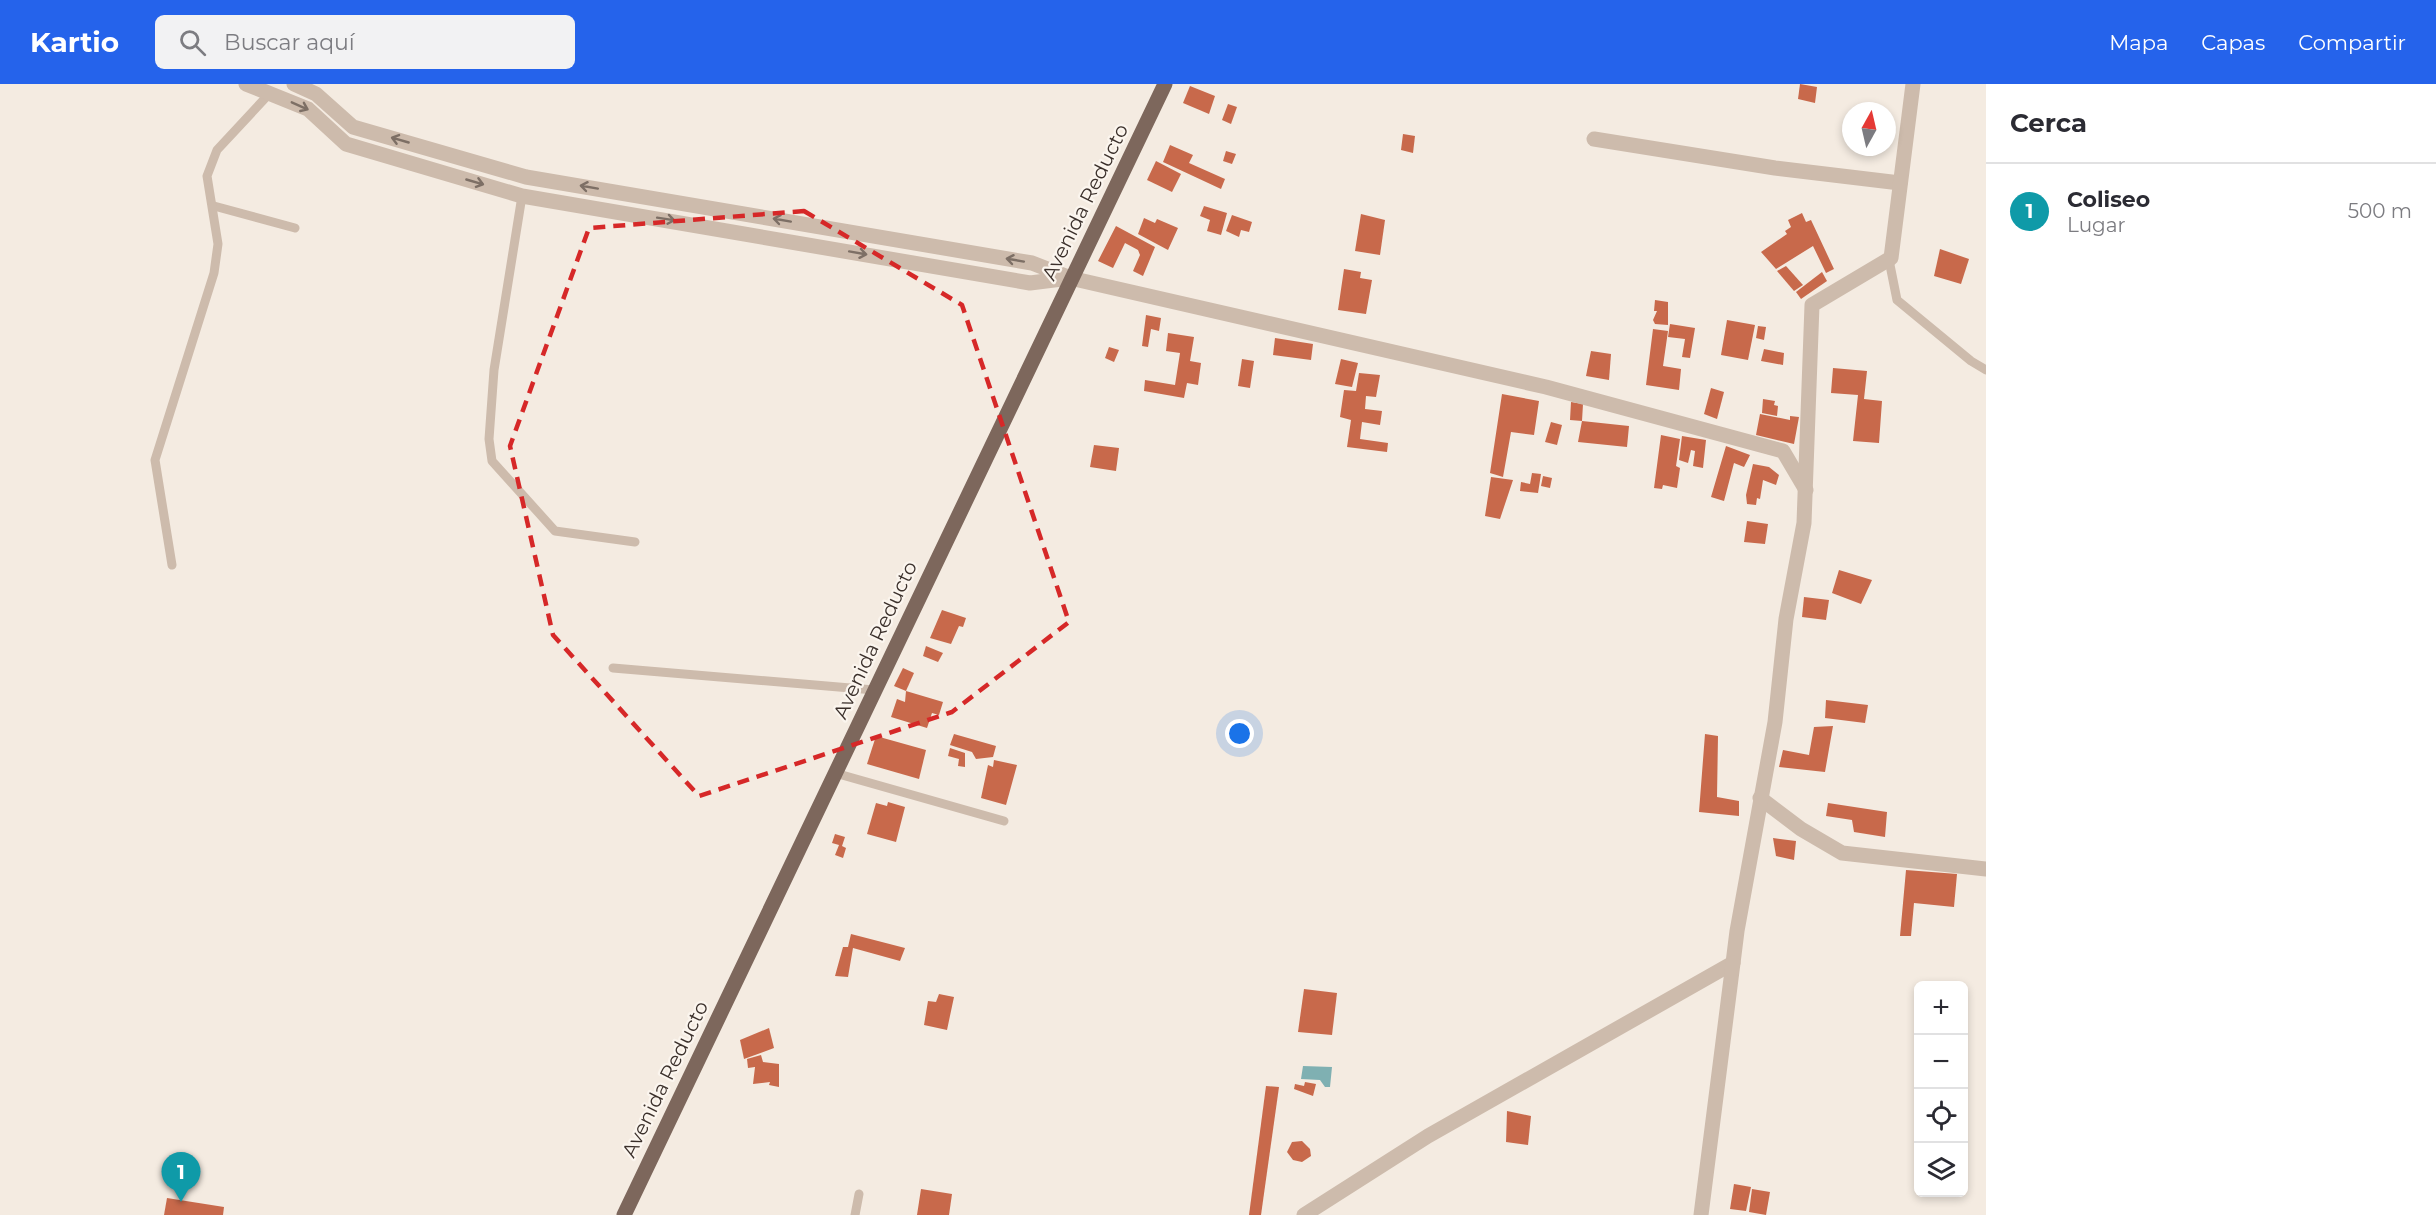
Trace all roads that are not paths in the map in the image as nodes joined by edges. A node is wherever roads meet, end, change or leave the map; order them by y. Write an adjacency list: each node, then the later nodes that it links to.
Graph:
1 (246, 84): 5 (street)
2 (294, 84): 7 (street, one-way to 2)
3 (1165, 84): 15 (main road, Avenida Reducto)
4 (1913, 84): 8 (street)
5 (272, 88): 9 (street, one-way to 9); 10 (lane)
6 (1594, 139): 8 (street)
7 (526, 177): 9 (street); 11 (street, one-way to 7)
8 (1900, 183): 14 (street)
9 (522, 196): 13 (street, one-way to 13); 18 (lane)
10 (214, 206): 12 (lane); 19 (lane)
11 (732, 212): 13 (street); 15 (street, one-way to 11)
12 (295, 228)
13 (730, 230): 15 (street, one-way to 15)
14 (1889, 260): 16 (lane); 17 (street)
15 (1070, 278): 17 (street); 21 (main road, Avenida Reducto)
16 (1986, 370)
17 (1806, 490): 23 (street)
18 (635, 542)
19 (172, 565)
20 (613, 668): 21 (lane)
21 (874, 690): 22 (main road, Avenida Reducto)
22 (835, 773): 24 (lane); 28 (main road, Avenida Reducto)
23 (1760, 798): 25 (street); 26 (street)
24 (1004, 821)
25 (1986, 869)
26 (1733, 963): 30 (street); 31 (street)
27 (859, 1194): 29 (lane)
28 (624, 1215)
29 (855, 1215)
30 (1304, 1215)
31 (1701, 1215)

